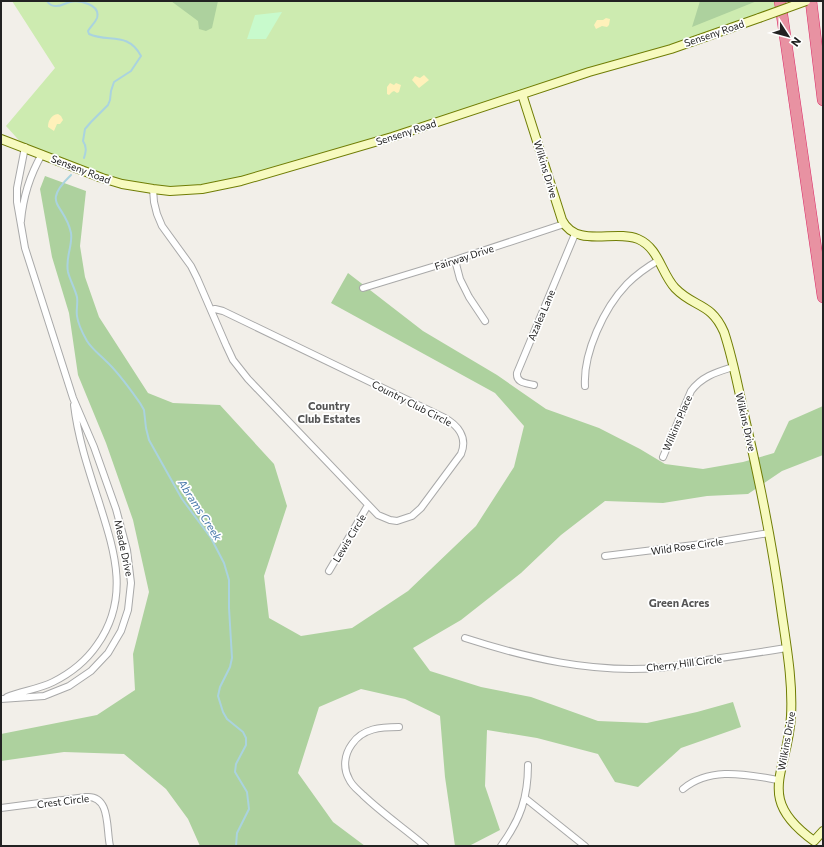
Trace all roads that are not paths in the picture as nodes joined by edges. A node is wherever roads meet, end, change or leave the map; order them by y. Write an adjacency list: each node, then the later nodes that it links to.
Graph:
1 (780, 1): 16 (highway)
2 (806, 1): 4 (street, Senseny Road, bridge)
3 (811, 1): 5 (highway)
4 (522, 94): 9 (street, Senseny Road); 10 (street, Wilkins Drive)
5 (823, 100)
6 (1, 139): 7 (street, Senseny Road)
7 (25, 147): 8 (street, Senseny Road); 11 (street, Meade Drive)
8 (42, 154): 9 (street, Senseny Road); 11 (street, Meade Drive)
9 (154, 190): 17 (street, Country Club Circle)
10 (564, 224): 12 (street, Wilkins Drive); 13 (street, Fairway Drive)
11 (21, 226): 22 (street, Meade Drive)
12 (575, 234): 14 (street, Wilkins Drive); 20 (street, Azalea Lane)
13 (455, 260): 15 (street, Fairway Drive); 18 (street)
14 (659, 260): 19 (street, Wilkins Drive); 21 (street)
15 (363, 288)
16 (823, 297)
17 (211, 310): 24 (street, Country Club Circle); 24 (street, Country Club Circle)
18 (485, 321)
19 (733, 367): 23 (street, Wilkins Place); 25 (street, Wilkins Drive)
20 (534, 385)
21 (585, 386)
22 (73, 398): 30 (street, Meade Drive); 30 (street, Meade Drive)
23 (663, 457)
24 (368, 505): 27 (street, Lewis Circle)
25 (769, 533): 26 (street, Wild Rose Circle); 29 (street, Wilkins Drive)
26 (605, 556)
27 (329, 571)
28 (465, 638): 29 (street, Cherry Hill Circle)
29 (786, 648): 33 (street, Wilkins Drive)
30 (1, 699)
31 (399, 727): 40 (street)
32 (528, 765): 35 (street)
33 (779, 780): 34 (street); 38 (street, Wilkins Drive)
34 (683, 789)
35 (525, 798): 41 (street); 42 (street)
36 (1, 808): 39 (street, Crest Circle)
37 (823, 831): 38 (street)
38 (812, 843)
39 (110, 846)
40 (425, 846)
41 (501, 846)
42 (585, 846)

